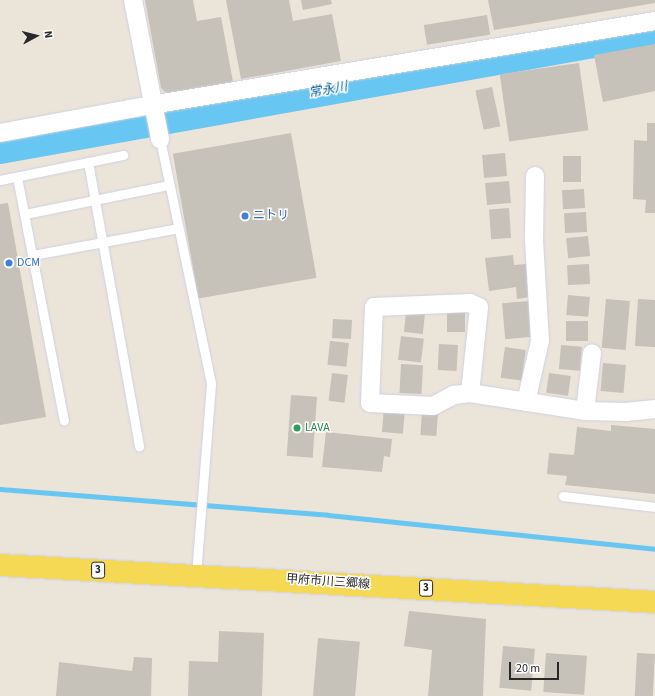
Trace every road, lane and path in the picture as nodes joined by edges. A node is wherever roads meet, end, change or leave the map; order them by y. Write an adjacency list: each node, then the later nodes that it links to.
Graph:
1 (133, 0): 3 (street)
2 (655, 21): 3 (street)
3 (151, 105): 4 (street); 5 (street)
4 (0, 133)
5 (160, 139): 11 (lane)
6 (122, 155): 7 (lane)
7 (88, 162): 9 (lane); 12 (lane)
8 (535, 176): 19 (street)
9 (17, 177): 10 (lane); 13 (lane)
10 (0, 180)
11 (169, 185): 12 (lane); 14 (lane)
12 (95, 199): 13 (lane); 15 (lane)
13 (25, 214): 16 (lane)
14 (178, 228): 15 (lane); 27 (lane)
15 (103, 242): 16 (lane); 23 (lane)
16 (33, 255): 22 (lane)
17 (592, 353): 21 (street)
18 (470, 393): 18 (street); 19 (street)
19 (526, 402): 21 (street)
20 (655, 409): 21 (street)
21 (585, 410)
22 (64, 420)
23 (139, 446)
24 (563, 496): 25 (lane)
25 (655, 507)
26 (0, 565): 27 (main road, 甲府市川三郷線 / 3)
27 (196, 574): 28 (main road, 甲府市川三郷線 / 3)
28 (655, 602)

